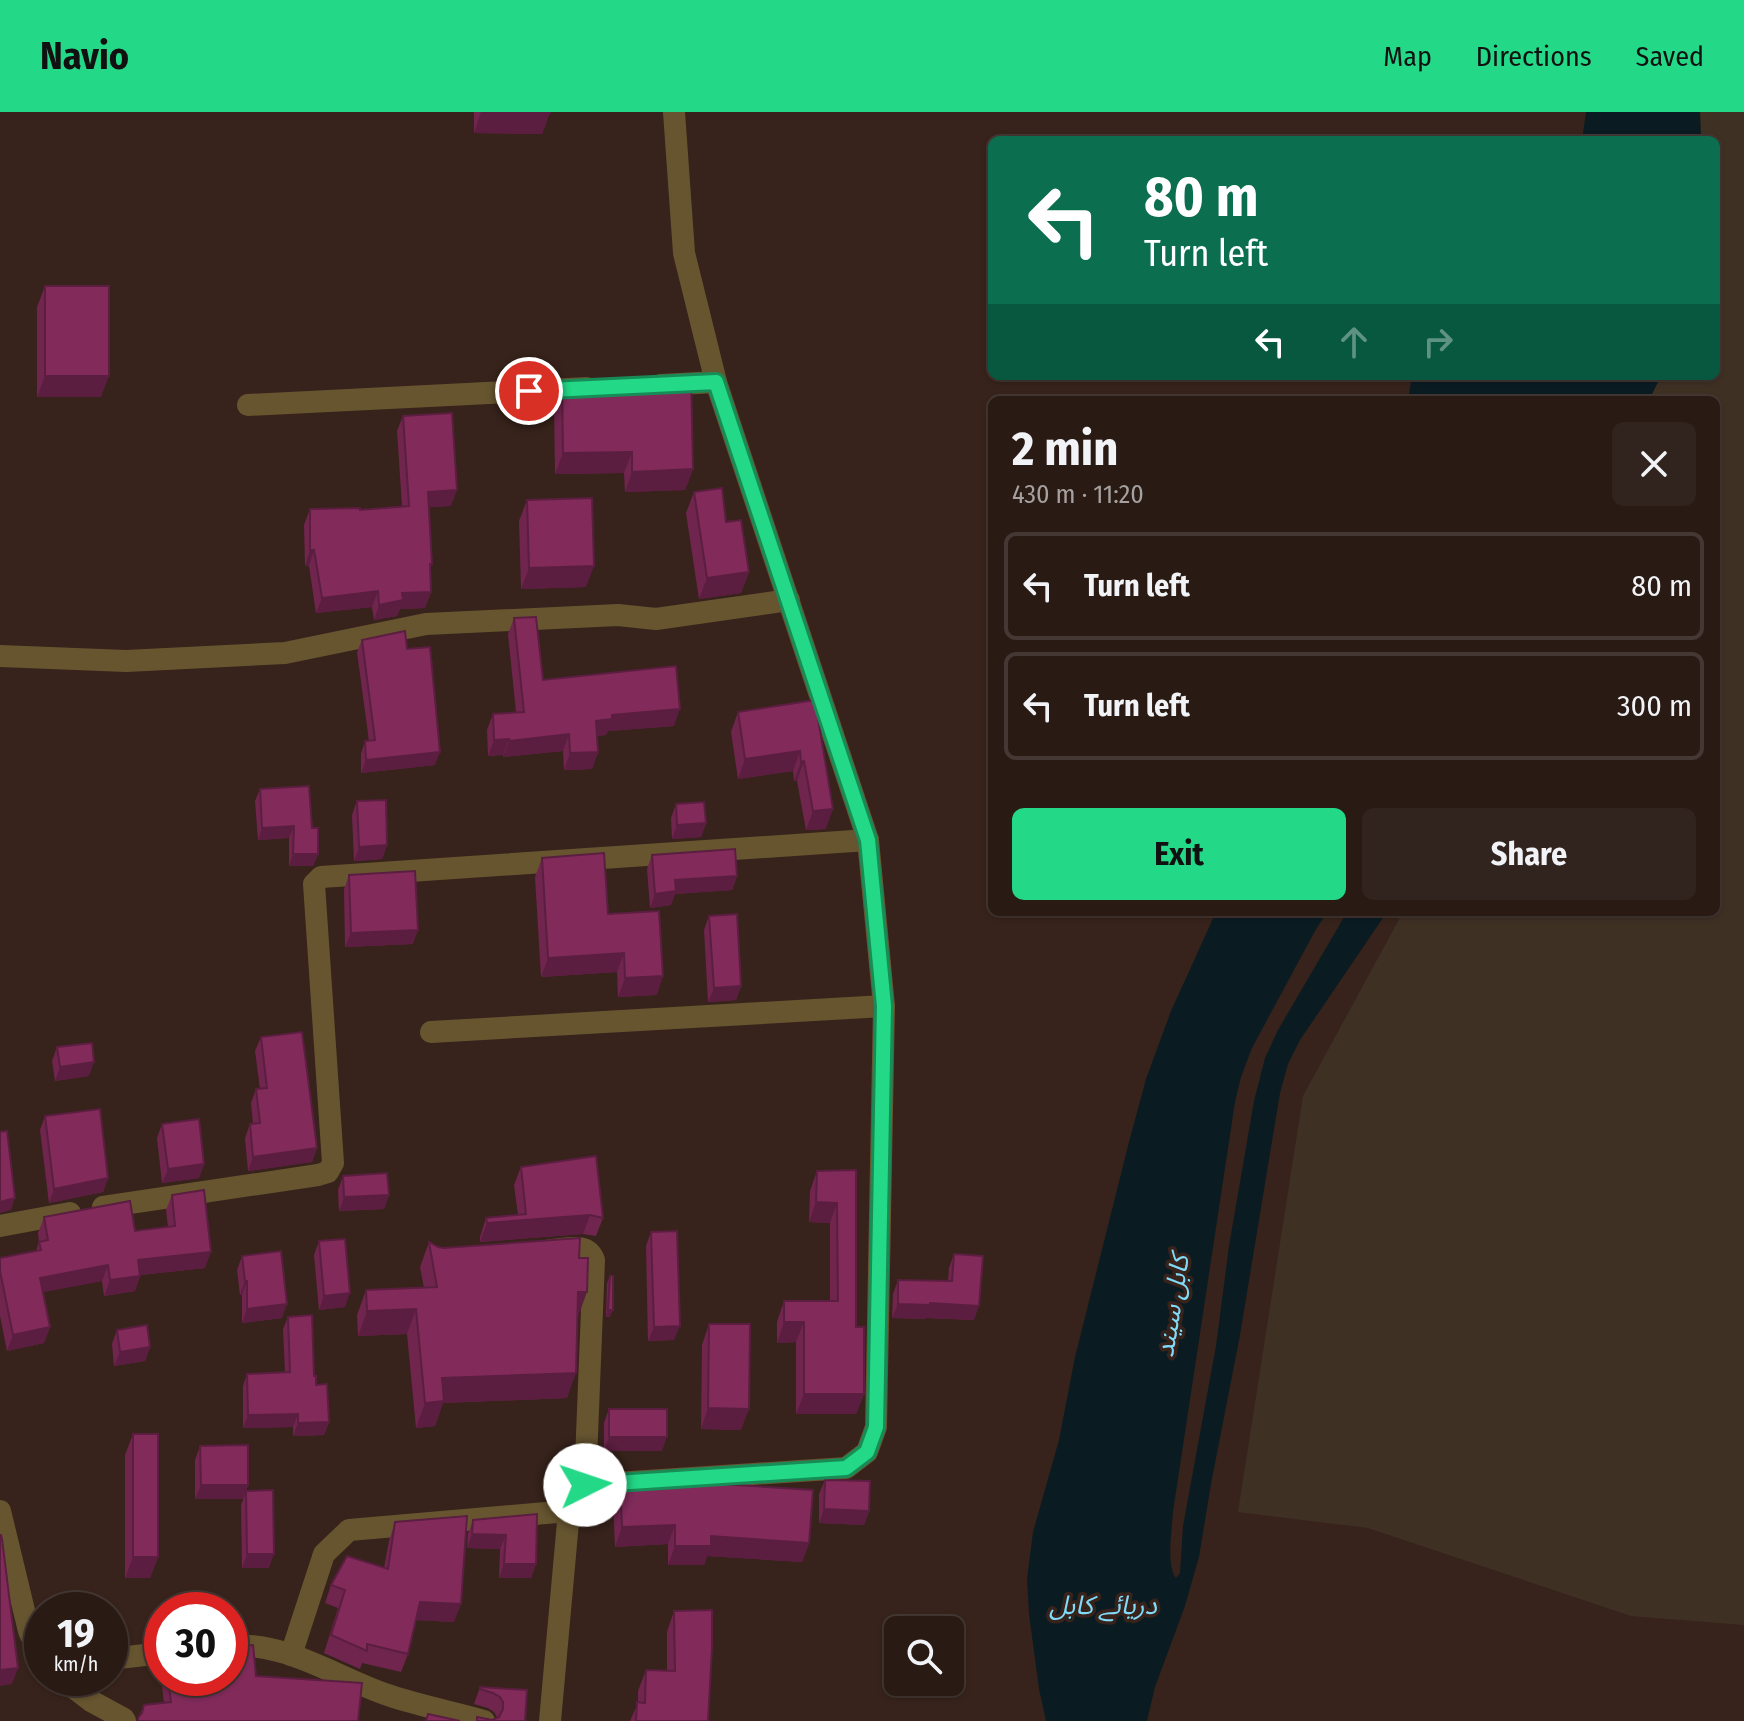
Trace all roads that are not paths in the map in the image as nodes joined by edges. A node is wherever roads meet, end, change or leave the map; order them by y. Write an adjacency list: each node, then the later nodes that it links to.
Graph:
1 (674, 112): 2 (street)
2 (716, 382): 3 (street); 6 (street)
3 (638, 386)
4 (607, 387): 5 (street)
5 (248, 405)
6 (789, 600): 7 (street); 8 (street)
7 (0, 656)
8 (868, 840): 9 (street); 11 (street)
9 (884, 1006): 10 (street); 13 (street)
10 (431, 1032)
11 (0, 1226)
12 (524, 1252): 13 (street)
13 (585, 1485): 15 (street)
14 (0, 1511): 16 (street)
15 (569, 1511): 18 (street); 22 (street)
16 (24, 1610)
17 (248, 1645): 18 (street)
18 (291, 1655): 21 (street)
19 (84, 1696): 20 (street)
20 (125, 1721)
21 (484, 1721)
22 (550, 1721)

